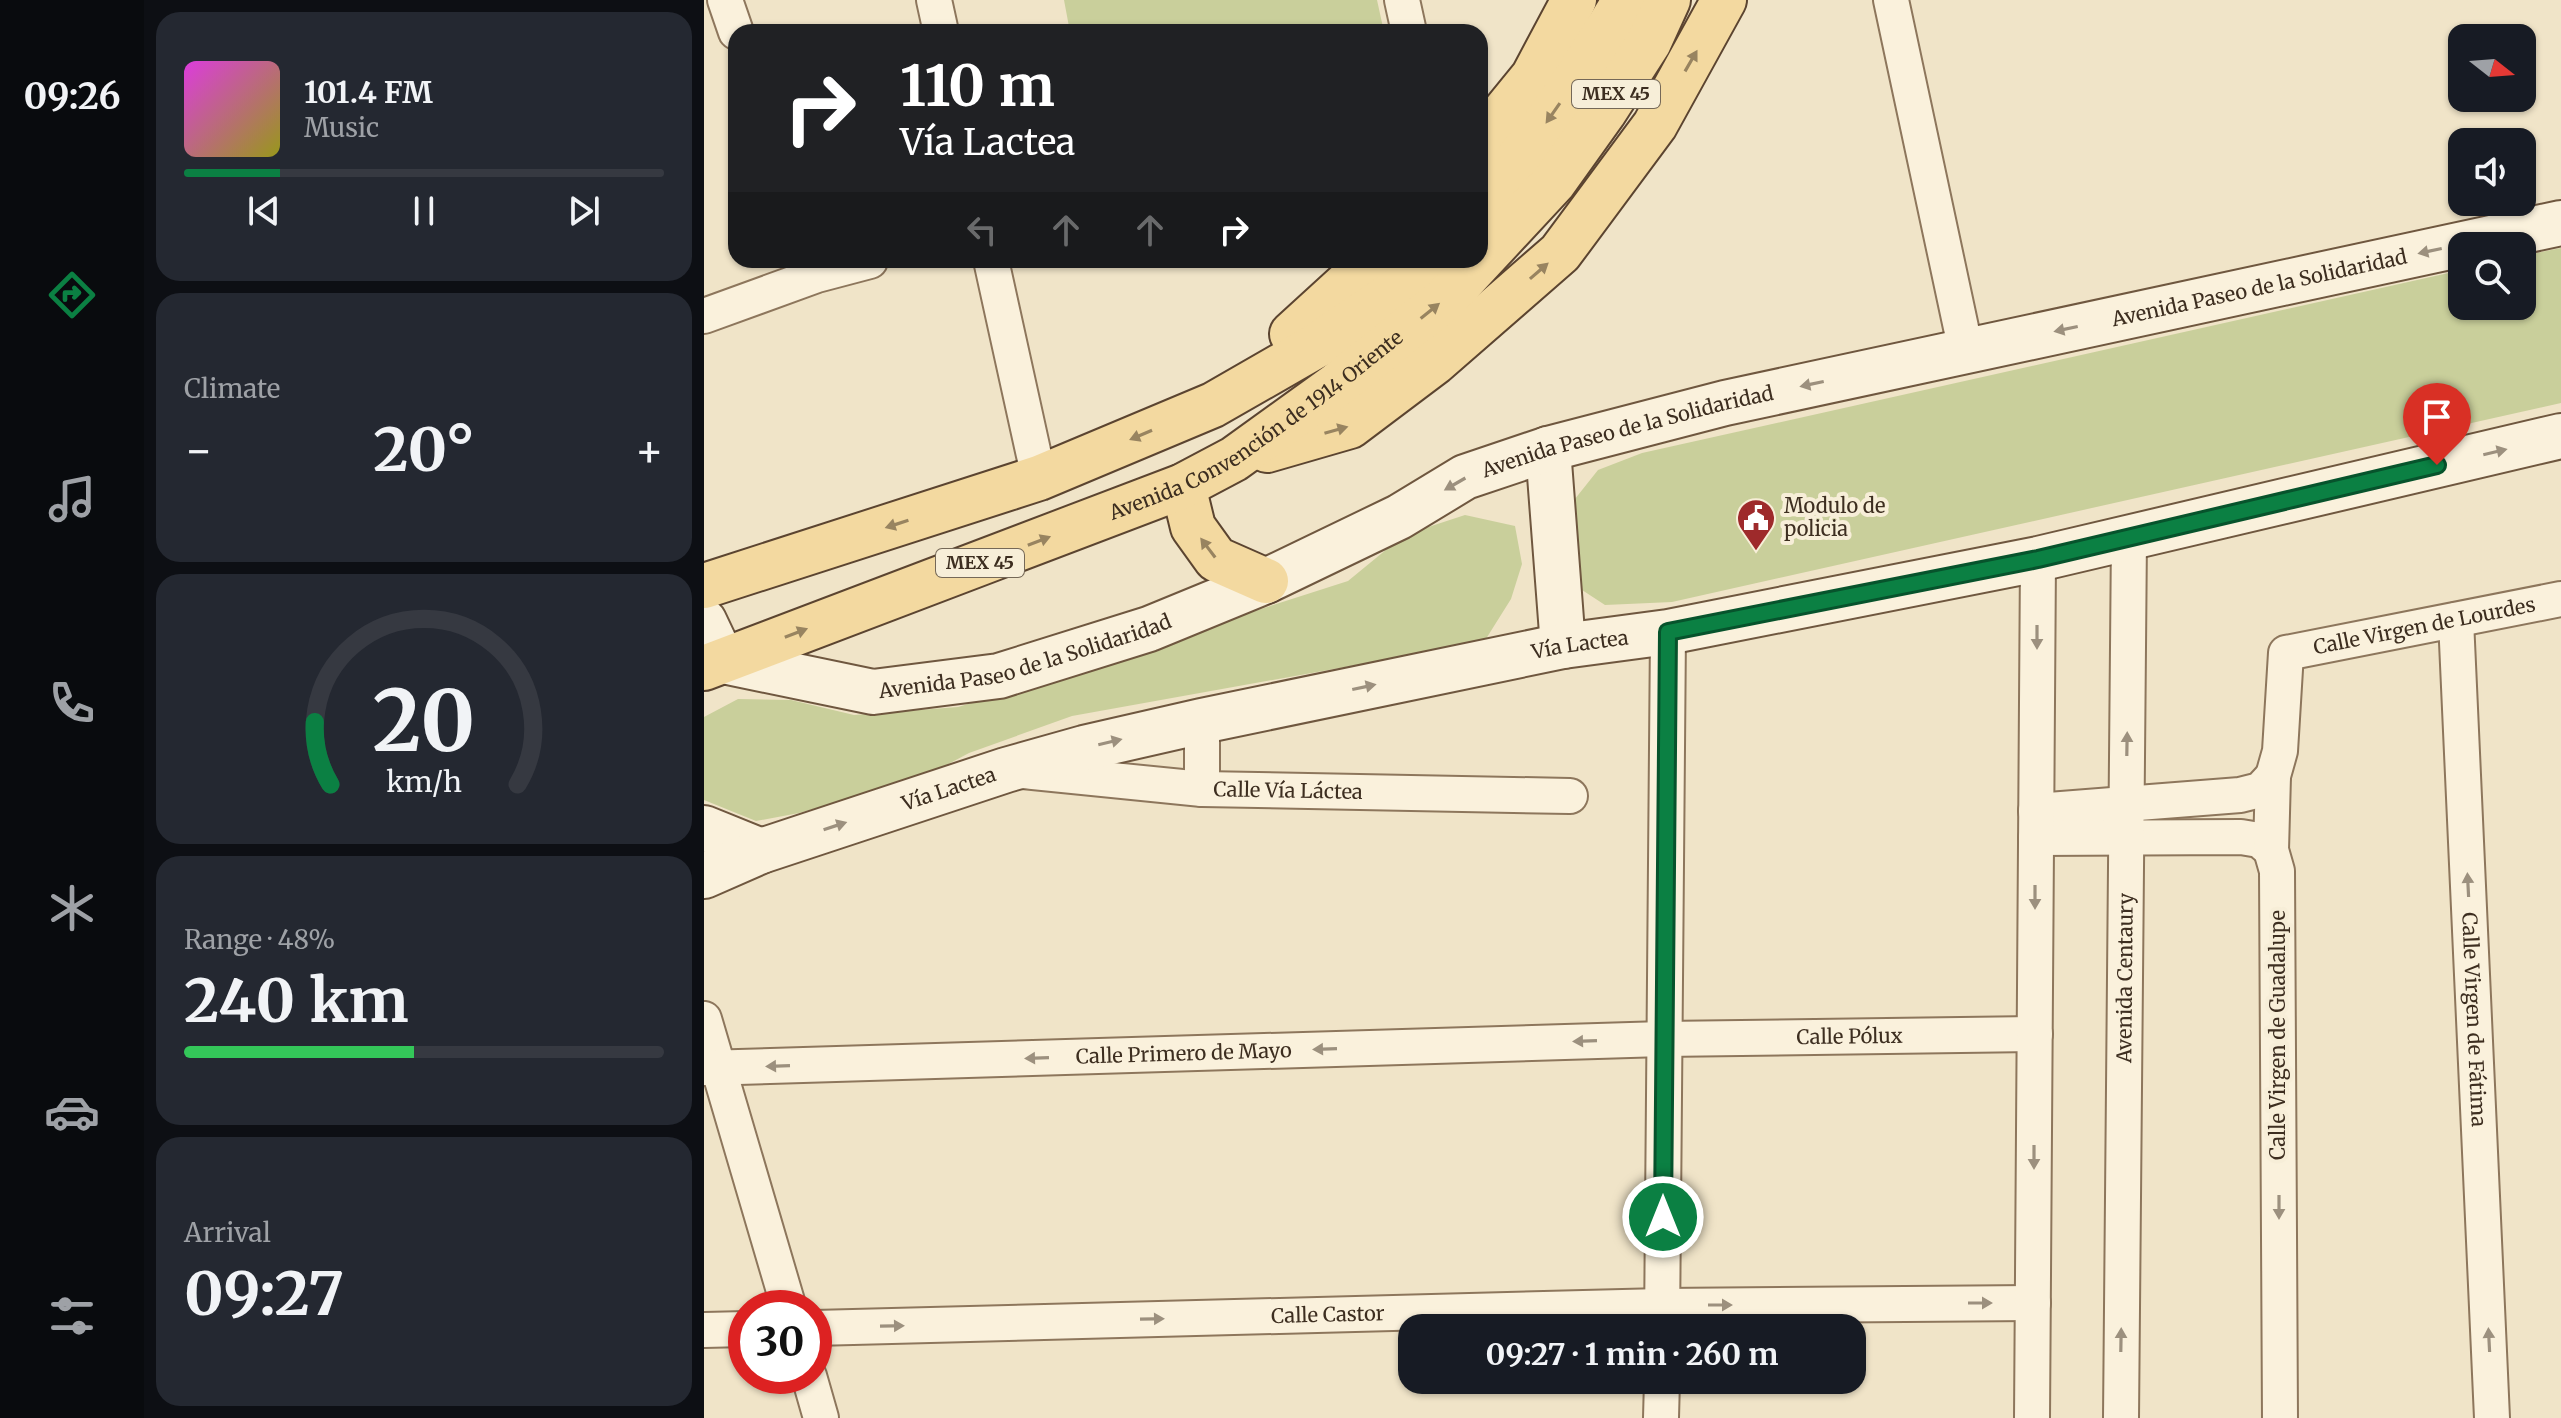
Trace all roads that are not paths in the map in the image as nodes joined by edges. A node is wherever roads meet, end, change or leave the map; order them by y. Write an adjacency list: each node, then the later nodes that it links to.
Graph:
1 (725, 0): 9 (street)
2 (934, 0): 10 (street)
3 (1402, 0): 11 (street)
4 (1574, 0): 12 (main road)
5 (1625, 0): 13 (main road, MEX 45, one-way to 13)
6 (1668, 0): 15 (main road, Avenida Convención de 1914 Oriente / MEX 45, one-way to 6)
7 (1724, 0): 26 (main road, one-way to 7)
8 (1891, 0): 22 (street)
9 (733, 24)
10 (939, 24)
11 (1407, 24)
12 (1488, 132)
13 (1488, 194)
14 (2561, 223): 22 (street, Avenida Paseo de la Solidaridad, one-way to 22)
15 (1488, 253)
16 (812, 268): 21 (street)
17 (993, 268): 27 (street)
18 (1364, 268): 23 (main road)
19 (1420, 268): 23 (main road, Avenida Convención de 1914 Oriente)
20 (1474, 268): 26 (main road, Avenida Convención de 1914 Oriente / MEX 45, one-way to 20)
21 (704, 316)
22 (1966, 351): 25 (street, Avenida Paseo de la Solidaridad, one-way to 25)
23 (1213, 405): 27 (main road, Avenida Convención de 1914 Oriente, one-way to 27)
24 (2561, 436): 29 (street, Vía Lactea, one-way to 24)
25 (1548, 449): 31 (street, Avenida Paseo de la Solidaridad, one-way to 31); 37 (street)
26 (1234, 459): 28 (main road, Avenida Convención de 1914 Oriente / MEX 45)
27 (1039, 478): 32 (main road, Avenida Convención de 1914 Oriente, one-way to 32)
28 (1183, 486): 31 (main road, one-way to 28); 39 (main road, Avenida Convención de 1914 Oriente / MEX 45, one-way to 28)
29 (2129, 537): 30 (street, Vía Lactea); 45 (street, Avenida Centaury, one-way to 29)
30 (2038, 559): 36 (street, Vía Lactea); 46 (street, one-way to 46)
31 (1266, 581): 39 (street, Avenida Paseo de la Solidaridad)
32 (704, 586)
33 (2561, 599): 34 (street, Calle Virgen de Lourdes)
34 (2456, 620): 38 (street, Calle Virgen de Lourdes); 70 (street, Calle Virgen de Fátima, one-way to 34)
35 (704, 621): 39 (street)
36 (1668, 632): 37 (street, Vía Lactea); 53 (street)
37 (1563, 646): 40 (street, Vía Lactea, one-way to 37)
38 (2286, 653): 42 (street, Calle Virgen de Guadalupe)
39 (714, 664)
40 (1202, 721): 41 (street, Vía Lactea, one-way to 40); 43 (street)
41 (1006, 770): 43 (street, Calle Vía Láctea); 49 (street, Vía Lactea, one-way to 41)
42 (2273, 776): 45 (street); 48 (street, Calle Virgen de Guadalupe)
43 (1202, 789): 44 (street, Calle Vía Láctea)
44 (1570, 796)
45 (2126, 821): 46 (street); 48 (street); 68 (street, Avenida Centaury, one-way to 45)
46 (2036, 825): 52 (street, one-way to 52)
47 (704, 828): 49 (street)
48 (2271, 850): 69 (street, Calle Virgen de Guadalupe, one-way to 69)
49 (761, 851): 50 (street, Vía Lactea)
50 (704, 876)
51 (704, 1019): 54 (street)
52 (2035, 1034): 53 (street, Calle Pólux); 56 (street, one-way to 56)
53 (1663, 1039): 54 (street, Calle Primero de Mayo, one-way to 54); 57 (street)
54 (711, 1068): 55 (street)
55 (783, 1290)
56 (2033, 1303): 58 (street, Calle Castor, one-way to 56); 67 (street)
57 (1662, 1314)
58 (1742, 1314)
59 (1398, 1320): 60 (street, Calle Castor, one-way to 59)
60 (832, 1328)
61 (728, 1329): 62 (street)
62 (704, 1330)
63 (814, 1394): 65 (street)
64 (1662, 1394): 66 (street)
65 (821, 1418)
66 (1661, 1418)
67 (2032, 1418)
68 (2121, 1418)
69 (2280, 1418)
70 (2492, 1418)

